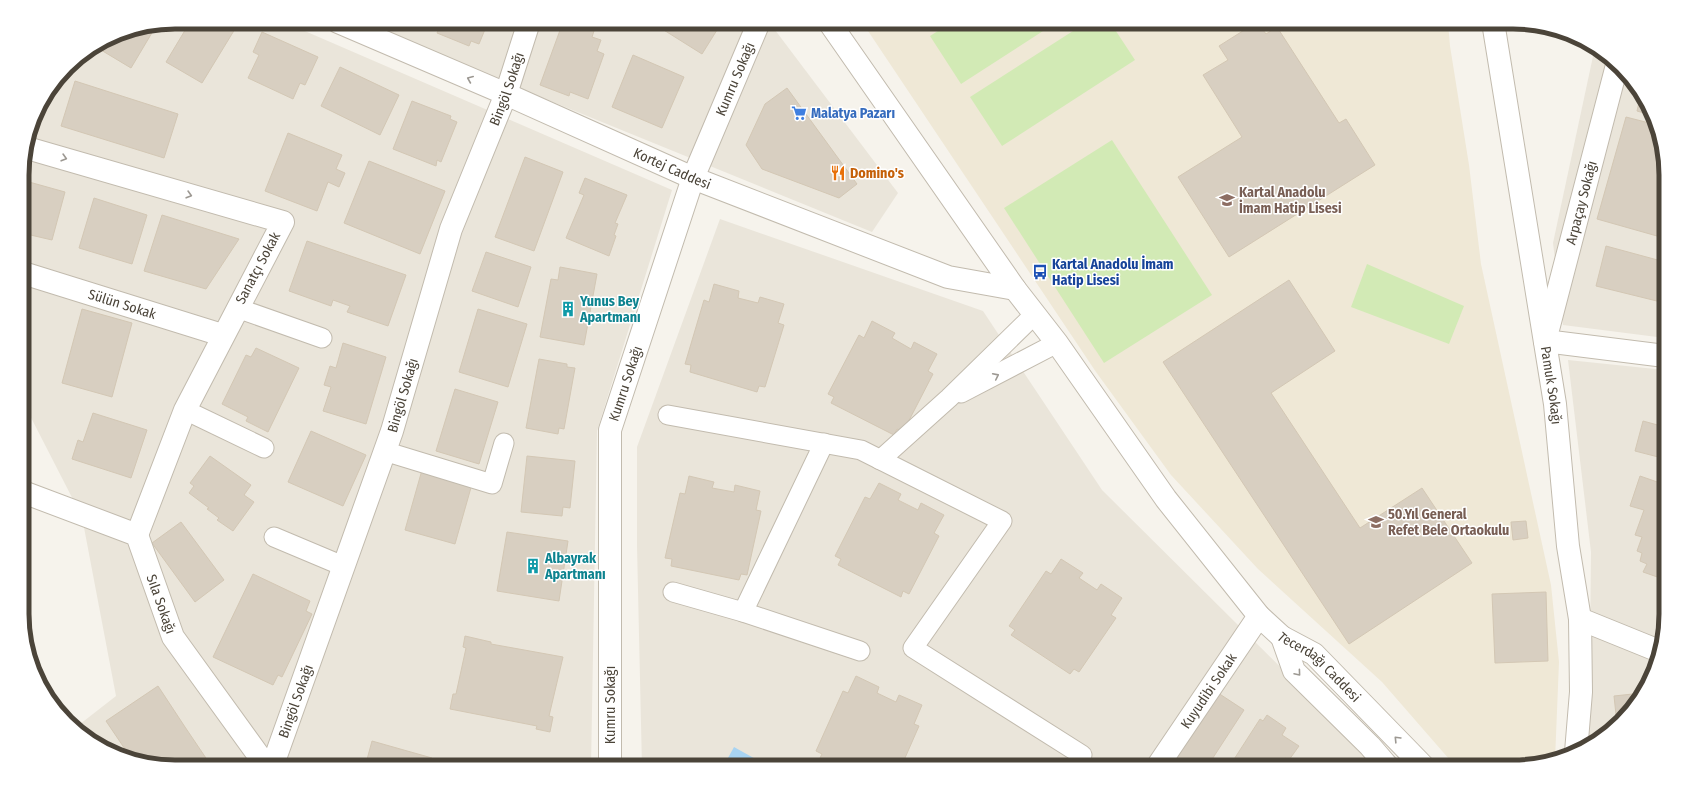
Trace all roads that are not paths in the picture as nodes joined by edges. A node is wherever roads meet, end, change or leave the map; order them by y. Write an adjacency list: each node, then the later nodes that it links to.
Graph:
1 (354, 29): 7 (street, Kortej Caddesi, one-way to 1)
2 (527, 29): 7 (street, Bingöl Sokağı)
3 (756, 29): 9 (street, Kumru Sokağı)
4 (834, 29): 11 (street)
5 (1494, 29): 16 (street, Pamuk Sokağı)
6 (1615, 71): 16 (street, Arpaçay Sokağı)
7 (506, 94): 9 (street, Kortej Caddesi); 25 (street, Bingöl Sokağı)
8 (31, 149): 12 (street, Sanatçı Sokak, one-way to 12)
9 (693, 178): 11 (street, Kortej Caddesi); 42 (street, Kumru Sokağı)
10 (29, 275): 14 (street, Sülün Sokak)
11 (1015, 289): 13 (street)
12 (237, 308): 14 (street, Sanatçı Sokak); 15 (lane)
13 (1034, 315): 17 (street); 19 (lane)
14 (222, 335): 20 (street, Sanatçı Sokak)
15 (322, 338)
16 (1545, 341): 18 (street); 34 (street, Pamuk Sokağı)
17 (1057, 343): 19 (lane, one-way to 17); 33 (street)
18 (1659, 355)
19 (949, 398): 26 (lane)
20 (185, 410): 24 (lane); 28 (street, Sanatçı Sokak)
21 (668, 415): 23 (lane)
22 (504, 443): 25 (lane)
23 (824, 443): 26 (lane); 32 (lane)
24 (264, 448)
25 (384, 452): 30 (street, Bingöl Sokağı)
26 (880, 460): 39 (lane)
27 (29, 494): 28 (street)
28 (137, 535): 40 (street, Sıla Sokağı)
29 (274, 537): 30 (lane)
30 (344, 566): 41 (street, Bingöl Sokağı)
31 (673, 592): 32 (lane)
32 (743, 612): 37 (lane)
33 (1259, 616): 35 (street); 43 (street, Kuyudibi Sokak)
34 (1580, 619): 36 (street); 38 (street, Pamuk Sokağı)
35 (1282, 638): 44 (street, Tecerdağı Caddesi, one-way to 44); 45 (street, Tecerdağı Caddesi, one-way to 35)
36 (1654, 650)
37 (860, 651)
38 (1577, 745)
39 (1082, 755)
40 (262, 760)
41 (275, 760)
42 (610, 760)
43 (1162, 760)
44 (1382, 760)
45 (1417, 760)

